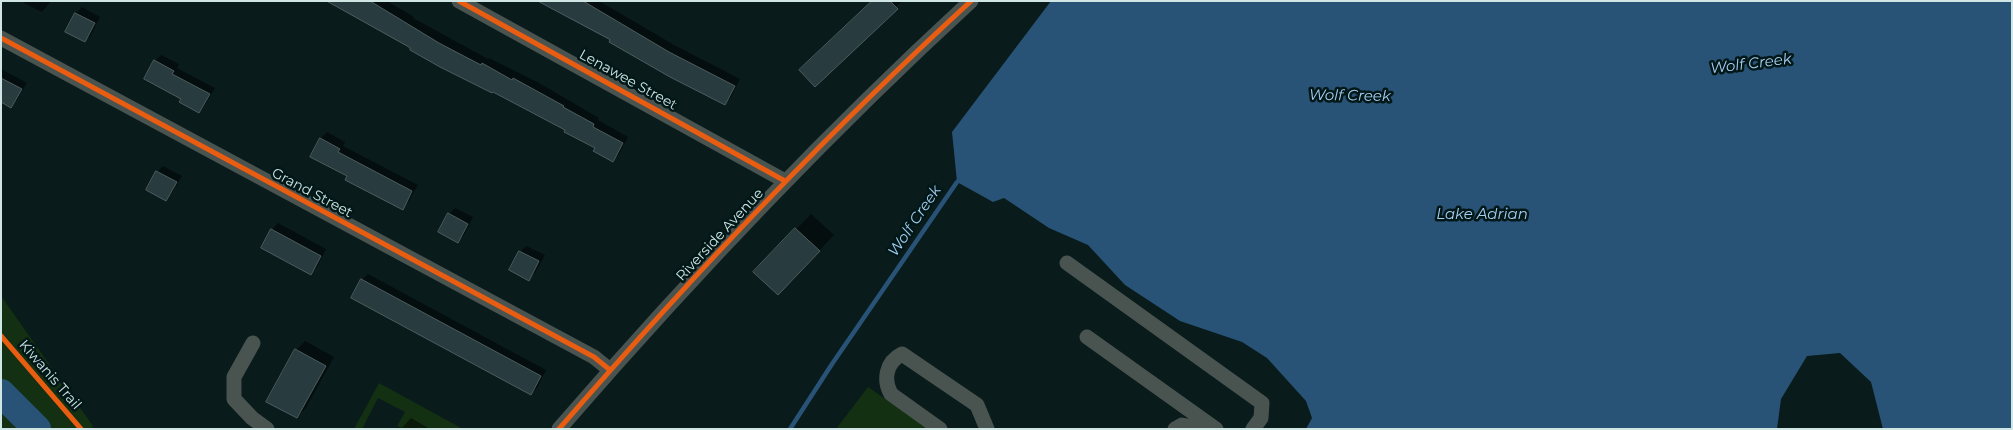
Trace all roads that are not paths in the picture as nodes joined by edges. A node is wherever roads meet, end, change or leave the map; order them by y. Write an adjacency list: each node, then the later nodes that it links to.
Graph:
1 (459, 1): 4 (street, Lenawee Street)
2 (971, 1): 4 (street, Riverside Avenue)
3 (1, 38): 8 (street, Grand Street)
4 (785, 181): 8 (street, Riverside Avenue)
5 (1067, 263): 16 (street)
6 (1087, 337): 15 (street)
7 (253, 343): 9 (street)
8 (610, 370): 10 (street, Riverside Avenue)
9 (267, 429)
10 (559, 429)
11 (940, 429): 12 (street)
12 (987, 429)
13 (1175, 429): 14 (street)
14 (1203, 429)
15 (1216, 429)
16 (1253, 429)

